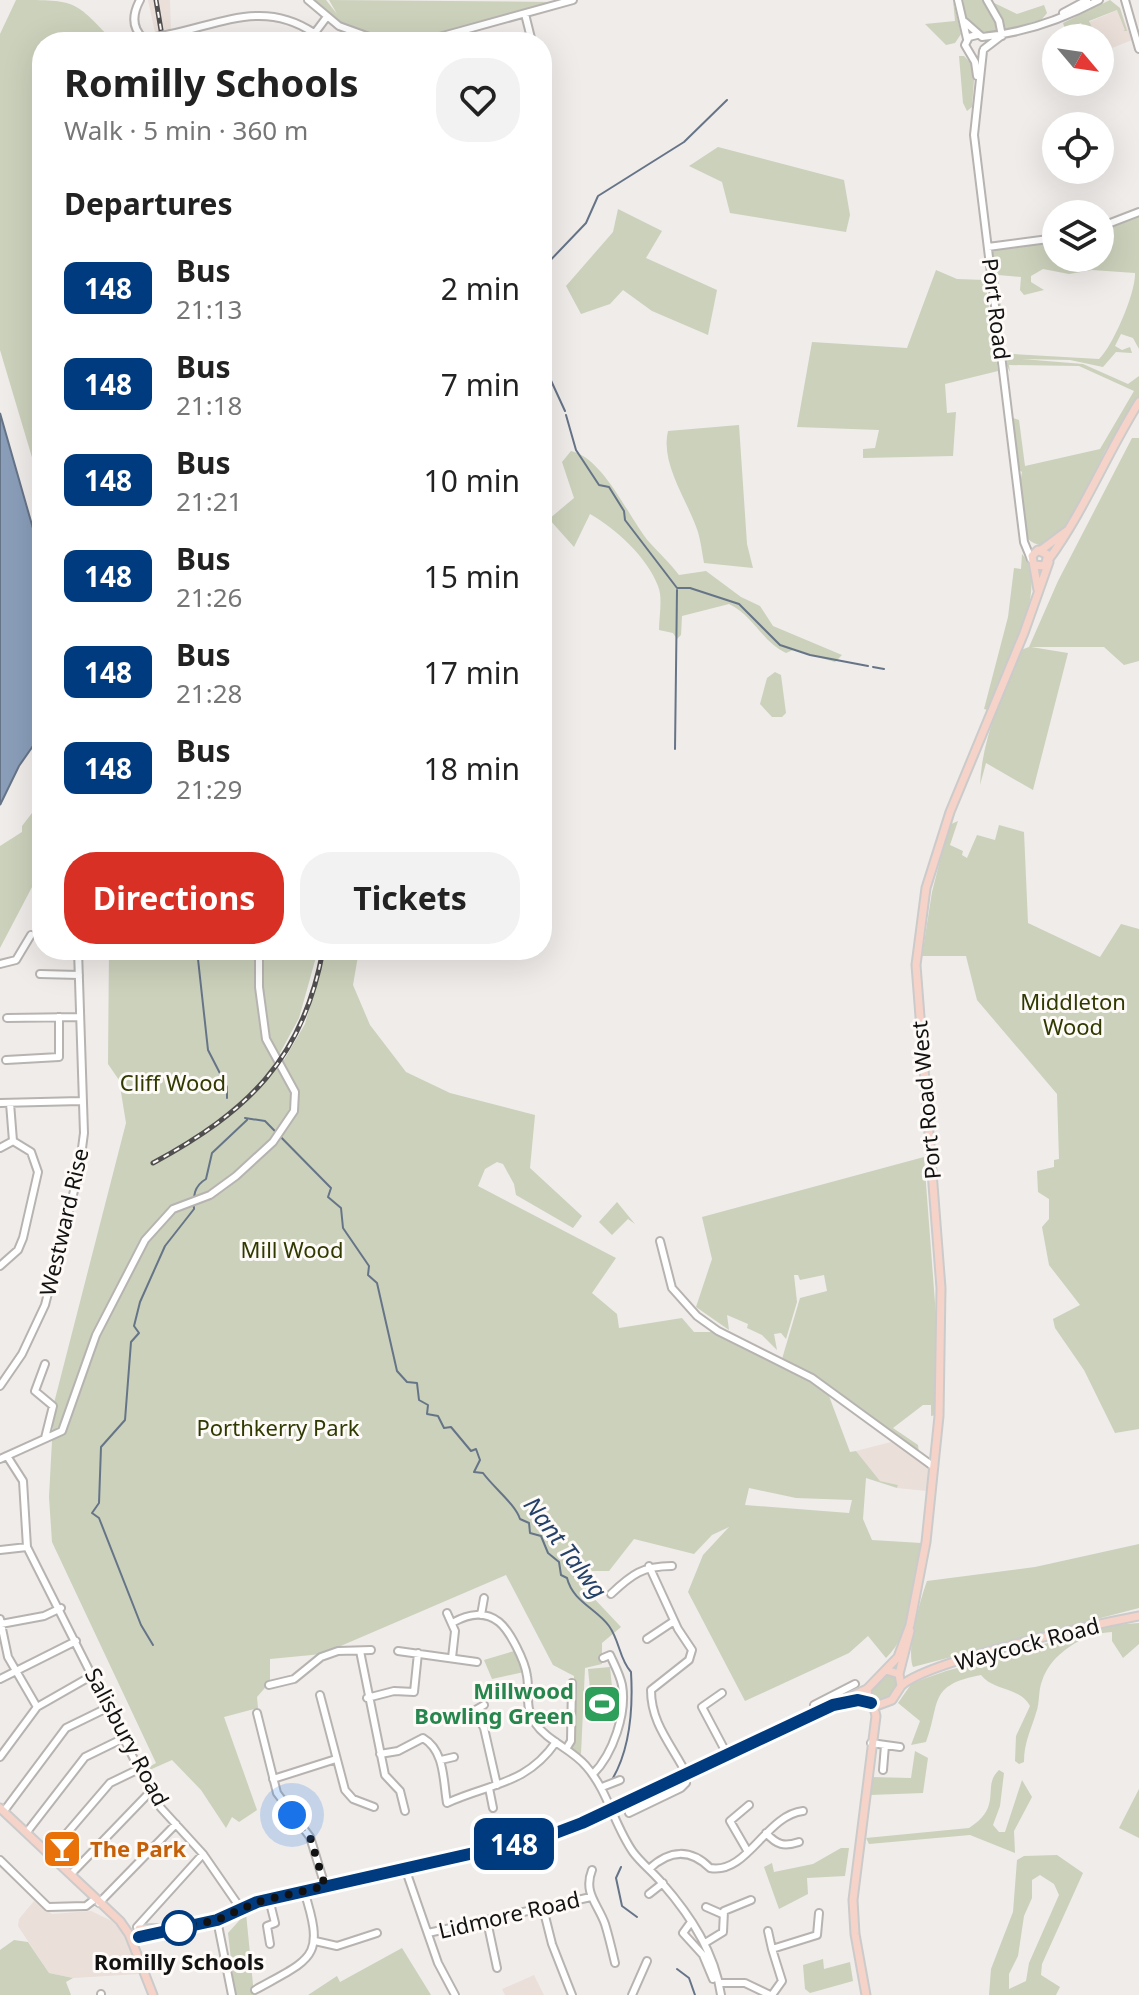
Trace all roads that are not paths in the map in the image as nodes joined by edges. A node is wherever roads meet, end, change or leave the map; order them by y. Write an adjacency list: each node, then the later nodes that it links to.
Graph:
1 (140, 0): 14 (street, bridge)
2 (308, 0): 11 (street)
3 (573, 0): 10 (street)
4 (958, 0): 12 (street, Port Road)
5 (987, 0): 21 (street)
6 (1087, 0): 13 (street)
7 (1099, 0): 13 (street)
8 (1118, 0): 9 (street)
9 (1125, 3): 24 (street)
10 (525, 14): 19 (street); 20 (street)
11 (326, 18): 17 (street); 18 (street)
12 (965, 22): 22 (street); 23 (street, Port Road)
13 (1031, 27): 21 (street)
14 (138, 32)
15 (178, 32): 16 (street, bridge)
16 (313, 32)
17 (315, 32)
18 (352, 32)
19 (458, 32)
20 (530, 32)
21 (1002, 36): 22 (street); 25 (street)
22 (981, 37): 23 (street); 25 (street)
23 (967, 39): 26 (street, Port Road)
24 (1139, 49)
25 (984, 50): 26 (street); 27 (street, Port Road)
26 (971, 54): 27 (street, Port Road)
27 (977, 80): 31 (street, Port Road)
28 (1139, 212): 29 (street)
29 (1114, 222)
30 (1042, 240): 31 (street)
31 (988, 247): 34 (street, Port Road)
32 (1139, 402): 33 (main road, Port Road West)
33 (1069, 529): 35 (main road); 36 (main road, Port Road West)
34 (1024, 539): 35 (street); 37 (street, Port Road)
35 (1040, 550): 36 (main road); 37 (main road)
36 (1049, 561): 37 (main road); 38 (main road, Port Road West)
37 (1032, 562): 38 (main road)
38 (1038, 593): 62 (main road, Port Road West)
39 (31, 935): 42 (street)
40 (78, 960): 44 (street, Westward Rise)
41 (259, 960): 60 (street)
42 (0, 964)
43 (40, 974): 44 (street)
44 (79, 975): 46 (street, Westward Rise)
45 (59, 1017): 46 (street); 47 (street); 48 (street)
46 (80, 1017): 49 (street, Westward Rise)
47 (7, 1018)
48 (6, 1060)
49 (81, 1101): 51 (street); 58 (street, Westward Rise)
50 (0, 1103): 51 (street)
51 (10, 1103): 52 (street)
52 (13, 1141): 53 (street); 55 (street)
53 (0, 1148)
54 (660, 1241): 62 (street)
55 (0, 1266)
56 (45, 1364): 60 (street)
57 (0, 1367): 58 (street)
58 (10, 1373): 59 (street, Westward Rise)
59 (0, 1386)
60 (45, 1438): 61 (street)
61 (3, 1458): 63 (street)
62 (934, 1467): 76 (main road, Port Road West)
63 (27, 1547): 64 (street); 69 (street, Salisbury Road)
64 (0, 1550)
65 (649, 1566): 66 (street); 67 (street); 74 (street)
66 (672, 1566)
67 (611, 1594)
68 (484, 1598): 71 (street)
69 (61, 1608): 73 (street); 78 (street, Salisbury Road)
70 (447, 1613): 75 (street)
71 (481, 1615): 75 (street); 111 (street)
72 (1139, 1616): 90 (main road, Waycock Road)
73 (0, 1621): 87 (street)
74 (674, 1621): 77 (street); 125 (street)
75 (454, 1622): 83 (street)
76 (910, 1625): 86 (main road, Port Road West); 89 (main road, Port Road West)
77 (647, 1639)
78 (76, 1641): 87 (street); 88 (street, Salisbury Road)
79 (371, 1650): 80 (street)
80 (360, 1651): 94 (street); 99 (street)
81 (398, 1651): 82 (street)
82 (418, 1653): 83 (street); 99 (street)
83 (452, 1658): 85 (street)
84 (603, 1658): 124 (street)
85 (477, 1662)
86 (886, 1670): 89 (main road); 96 (main road)
87 (16, 1671): 91 (street); 105 (street)
88 (93, 1675): 105 (street); 106 (street, Salisbury Road)
89 (900, 1675): 90 (main road, Waycock Road); 95 (main road)
90 (917, 1676): 95 (main road, Waycock Road)
91 (0, 1679)
92 (856, 1682): 104 (street)
93 (572, 1683): 115 (street)
94 (269, 1685)
95 (901, 1686): 100 (main road)
96 (867, 1689): 101 (main road); 103 (main road)
97 (722, 1692): 117 (street)
98 (320, 1695): 120 (street)
99 (367, 1698): 116 (street)
100 (892, 1700): 101 (main road); 112 (main road)
101 (872, 1704): 103 (main road); 112 (main road)
102 (484, 1705): 107 (street)
103 (833, 1705): 104 (main road)
104 (818, 1706): 117 (main road)
105 (37, 1707): 118 (street)
106 (109, 1707): 110 (street, Salisbury Road); 138 (street)
107 (475, 1711): 109 (street); 128 (street)
108 (257, 1713): 126 (street)
109 (465, 1716)
110 (124, 1738): 122 (street, Salisbury Road); 143 (street)
111 (556, 1742): 115 (street); 128 (street)
112 (871, 1743): 113 (street); 193 (main road)
113 (885, 1745): 114 (street); 123 (street)
114 (900, 1747)
115 (566, 1749): 124 (street)
116 (380, 1754): 121 (street); 133 (street)
117 (728, 1756): 125 (main road)
118 (0, 1757)
119 (454, 1757): 121 (street)
120 (336, 1759): 126 (street); 135 (street)
121 (441, 1760): 131 (street)
122 (139, 1769): 132 (street, Salisbury Road); 147 (street)
123 (883, 1770)
124 (593, 1774): 130 (street)
125 (685, 1775): 137 (main road); 141 (street)
126 (273, 1779): 155 (street)
127 (620, 1780): 130 (street)
128 (497, 1785): 131 (street)
129 (408, 1786): 133 (street)
130 (602, 1787): 137 (street)
131 (489, 1788): 136 (street)
132 (151, 1791): 142 (street, Salisbury Road); 153 (street)
133 (400, 1791): 139 (street)
134 (749, 1805): 146 (street)
135 (374, 1807)
136 (493, 1808)
137 (612, 1809): 150 (main road); 151 (street)
138 (2, 1810): 143 (main road)
139 (405, 1811)
140 (803, 1811): 144 (street)
141 (629, 1813)
142 (176, 1824): 148 (street, Salisbury Road); 161 (street)
143 (27, 1832): 147 (main road)
144 (766, 1833): 145 (street); 146 (street)
145 (799, 1842)
146 (748, 1852): 151 (street)
147 (50, 1853): 153 (main road)
148 (203, 1854): 164 (street, Salisbury Road); 171 (street)
149 (0, 1860): 161 (street)
150 (405, 1868): 155 (main road); 174 (street)
151 (649, 1869): 154 (street)
152 (592, 1870): 158 (street)
153 (71, 1874): 161 (main road)
154 (663, 1883): 157 (street); 170 (street)
155 (325, 1886): 156 (main road)
156 (304, 1891): 159 (main road); 176 (street)
157 (649, 1894)
158 (591, 1897): 163 (street, Lidmore Road); 182 (street)
159 (269, 1899): 164 (main road); 178 (street)
160 (751, 1900): 166 (street)
161 (97, 1901): 168 (main road)
162 (706, 1907): 166 (street)
163 (543, 1908): 169 (street, Lidmore Road); 189 (street)
164 (241, 1909): 167 (main road)
165 (819, 1913): 179 (street)
166 (722, 1914): 177 (street)
167 (217, 1920): 171 (main road); 187 (street)
168 (120, 1921): 171 (main road); 175 (main road)
169 (487, 1921): 174 (street, Lidmore Road); 183 (street)
170 (691, 1922): 177 (street); 184 (street)
171 (138, 1931): 175 (main road); 180 (main road)
172 (768, 1931): 179 (street)
173 (377, 1933): 176 (street)
174 (428, 1933): 188 (street)
175 (130, 1935): 180 (main road)
176 (315, 1941): 185 (street)
177 (705, 1943): 184 (street)
178 (270, 1944)
179 (772, 1949): 192 (street)
180 (139, 1957): 186 (main road)
181 (647, 1961): 190 (street)
182 (615, 1963)
183 (497, 1968)
184 (716, 1981): 191 (street); 192 (street)
185 (255, 1990)
186 (153, 1995)
187 (232, 1995)
188 (455, 1995)
189 (572, 1995)
190 (632, 1995)
191 (721, 1995)
192 (771, 1995)
193 (866, 1995)

